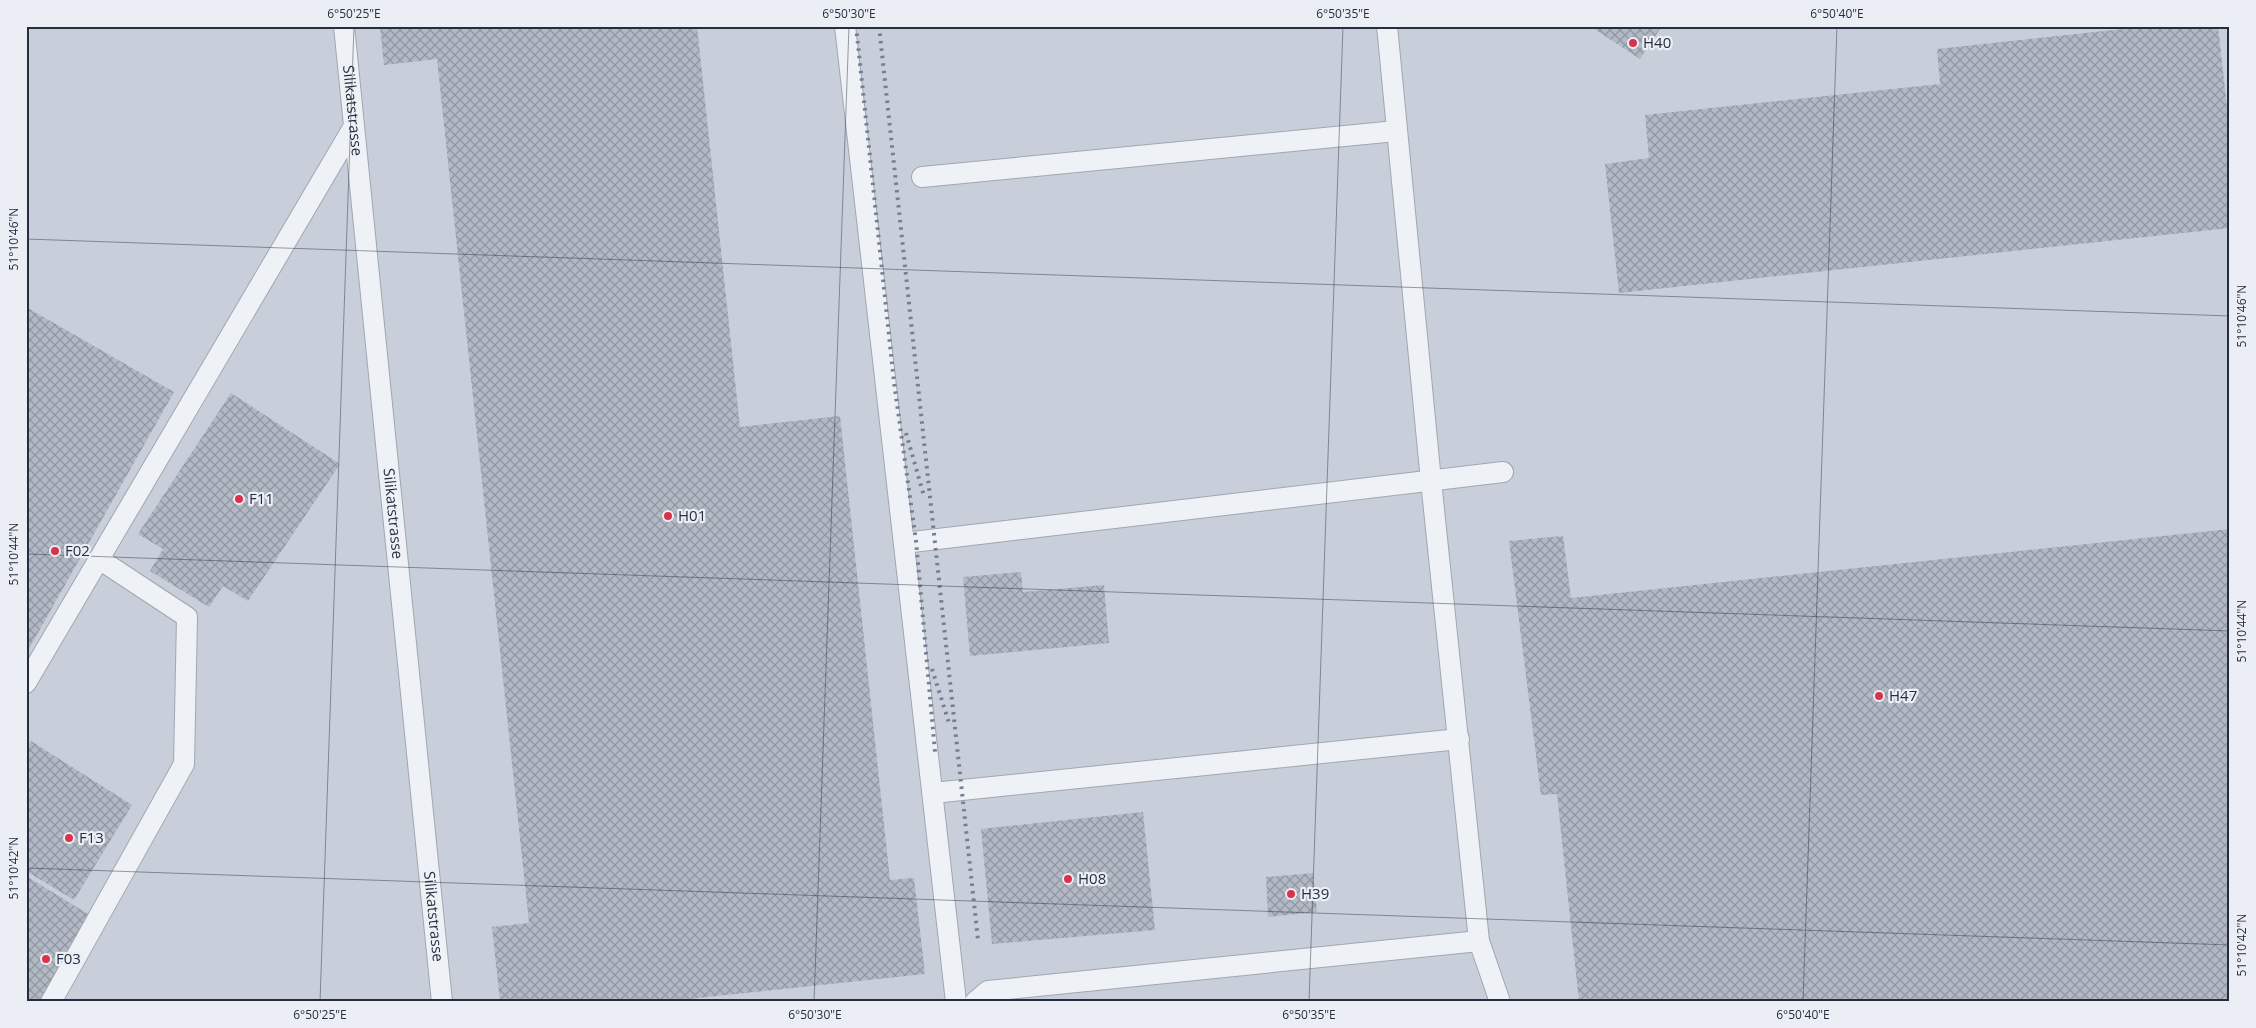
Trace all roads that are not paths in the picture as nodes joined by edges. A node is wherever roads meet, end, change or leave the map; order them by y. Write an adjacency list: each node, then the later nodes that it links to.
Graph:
1 (344, 26): 4 (lane, Silikatstrasse)
2 (845, 26): 9 (lane)
3 (1387, 26): 5 (lane)
4 (354, 126): 10 (lane); 16 (lane, Silikatstrasse)
5 (1396, 131): 6 (lane); 8 (lane)
6 (922, 177)
7 (1502, 472): 8 (lane)
8 (1431, 481): 9 (lane); 12 (lane)
9 (904, 543): 13 (lane)
10 (99, 559): 11 (lane); 15 (lane)
11 (26, 683)
12 (1459, 739): 13 (lane); 14 (lane)
13 (933, 793): 17 (lane)
14 (1479, 941): 18 (lane); 19 (lane)
15 (51, 1002)
16 (442, 1002)
17 (956, 1002)
18 (975, 1002)
19 (1500, 1002)

